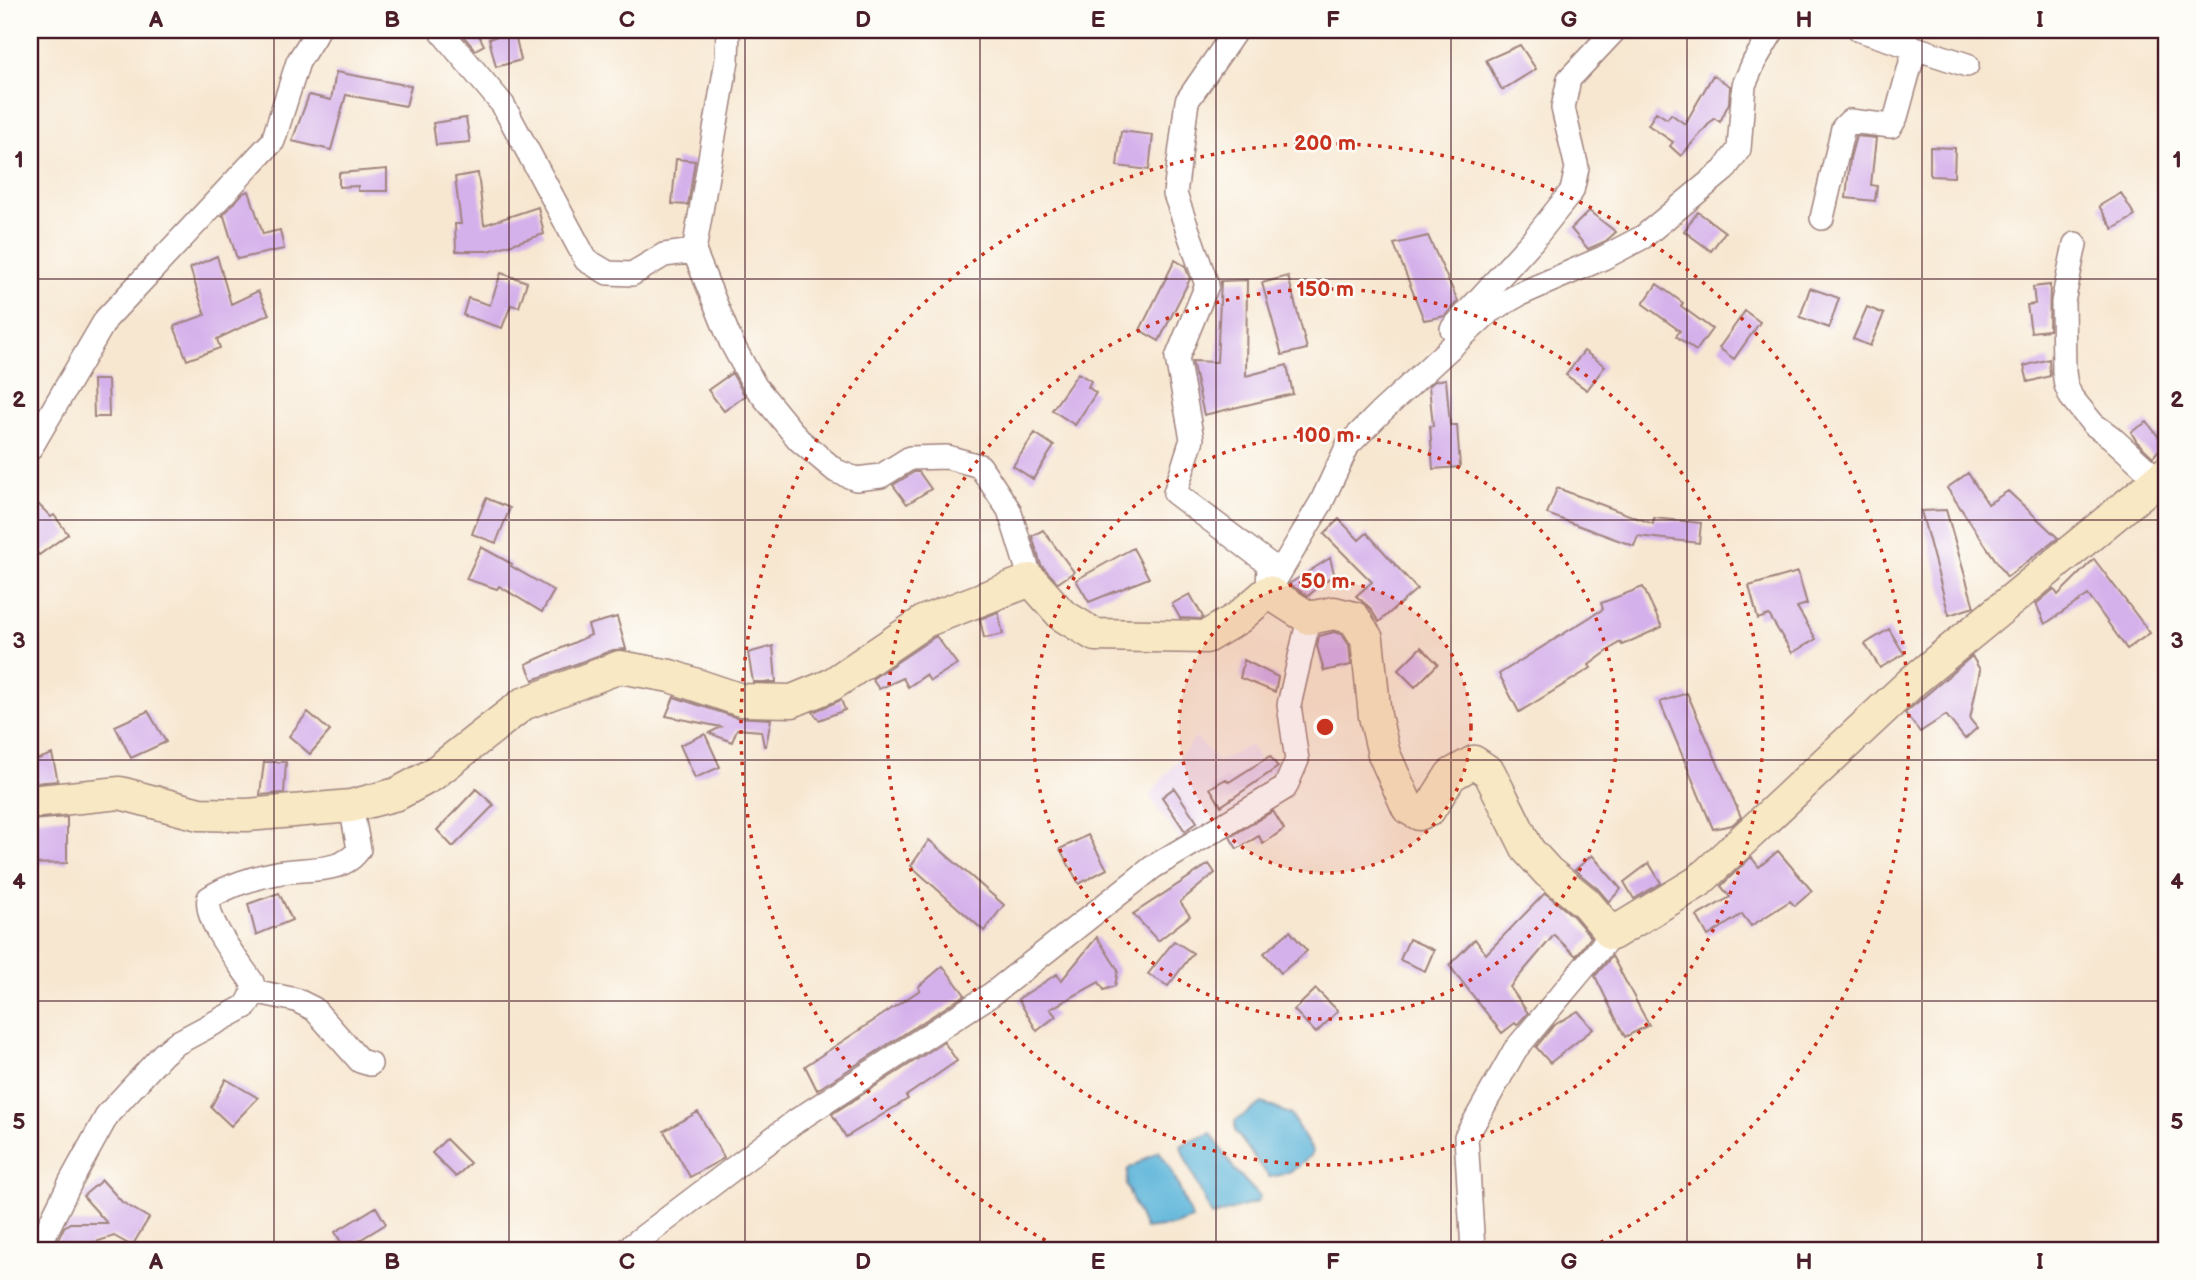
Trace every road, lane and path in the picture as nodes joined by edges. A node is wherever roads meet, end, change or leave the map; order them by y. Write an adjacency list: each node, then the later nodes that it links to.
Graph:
1 (318, 30): 14 (street)
2 (440, 30): 12 (street)
3 (728, 30): 12 (street)
4 (1236, 30): 17 (street)
5 (1615, 30): 13 (street)
6 (1773, 30): 13 (street)
7 (1860, 30): 8 (street)
8 (1915, 48): 9 (street); 10 (street)
9 (1968, 65)
10 (1822, 218)
11 (2075, 244): 15 (street)
12 (694, 251): 16 (street)
13 (1413, 383): 17 (street)
14 (30, 449)
15 (2162, 476): 21 (street)
16 (1031, 580): 17 (street); 20 (street)
17 (1268, 592): 18 (street)
18 (1309, 618): 21 (street); 25 (street)
19 (30, 802): 20 (street)
20 (351, 806): 22 (street)
21 (1612, 934): 26 (street)
22 (254, 991): 23 (street); 24 (street)
23 (370, 1064)
24 (37, 1250)
25 (626, 1250)
26 (1473, 1250)

